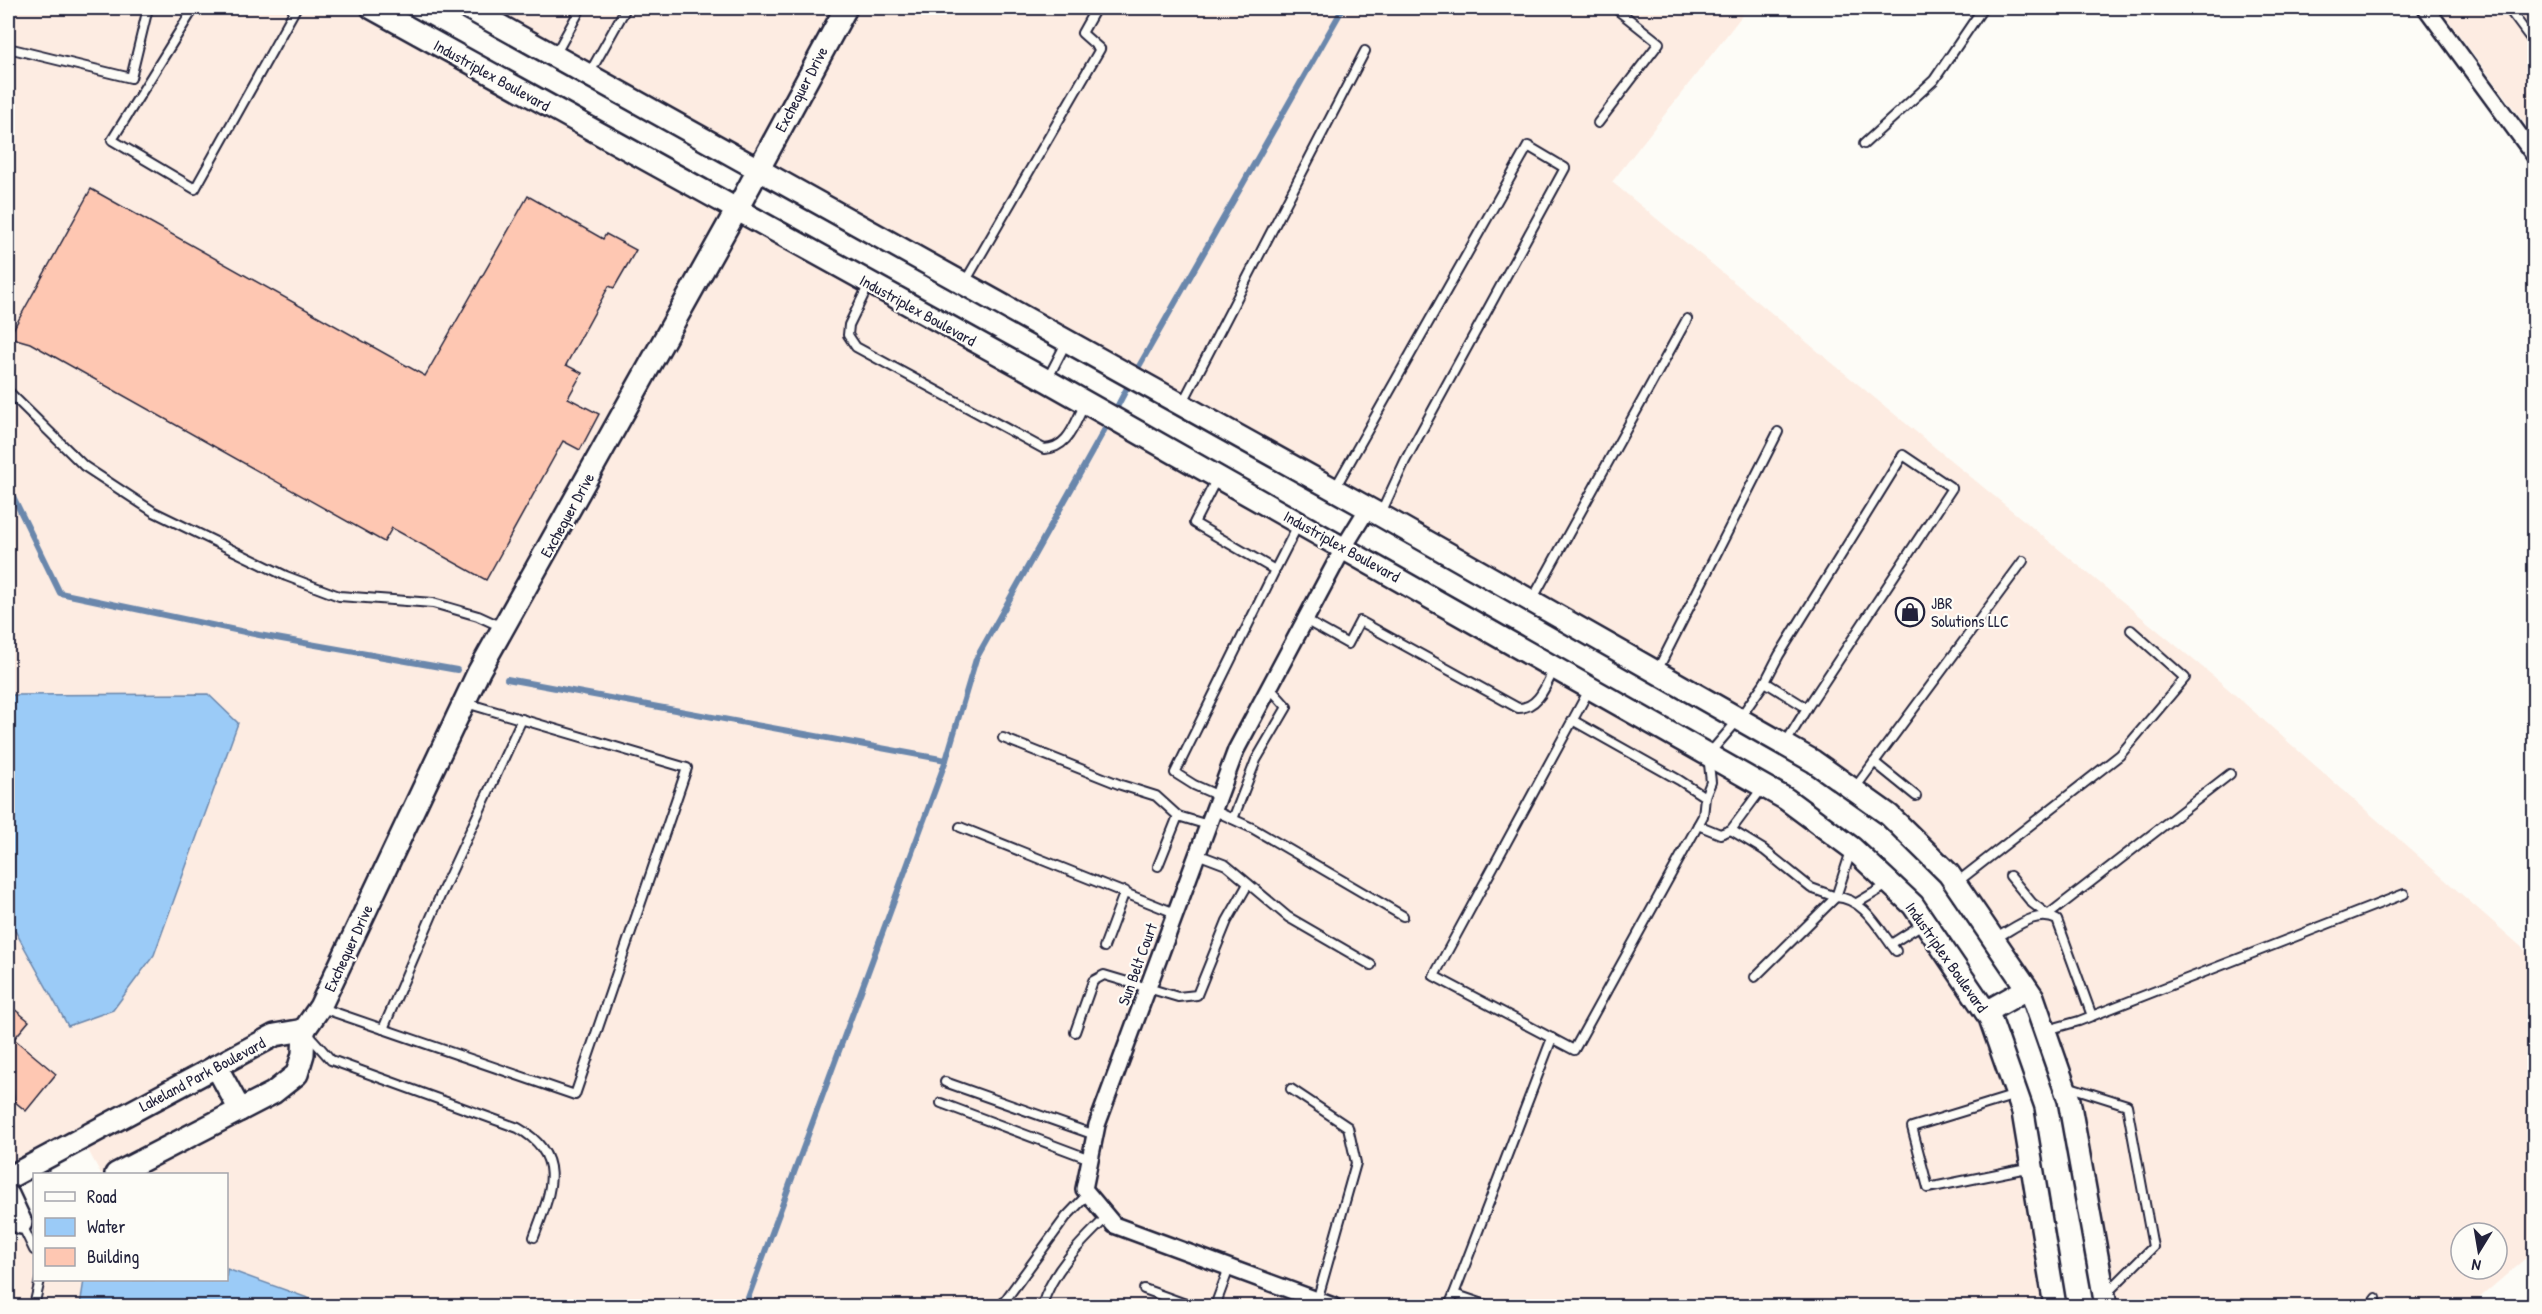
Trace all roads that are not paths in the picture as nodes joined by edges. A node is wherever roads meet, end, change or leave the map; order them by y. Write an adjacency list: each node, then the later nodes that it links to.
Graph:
1 (10, 8): 15 (lane)
2 (148, 8): 17 (lane)
3 (194, 8): 4 (lane)
4 (296, 8)
5 (372, 8): 25 (street, Industriplex Boulevard)
6 (468, 8): 19 (street)
7 (581, 8): 19 (lane)
8 (627, 8): 20 (lane)
9 (846, 8): 24 (street, Exchequer Drive)
10 (1096, 8): 27 (lane)
11 (1615, 8): 21 (lane)
12 (1983, 8): 22 (lane)
13 (2426, 8): 23 (street)
14 (2508, 8): 16 (lane)
15 (8, 22)
16 (2535, 43)
17 (8, 48)
18 (1365, 51): 33 (lane)
19 (555, 56): 20 (street)
20 (589, 75): 24 (street)
21 (1598, 123)
22 (1864, 144)
23 (2535, 155)
24 (758, 169): 25 (street, Exchequer Drive); 27 (street)
25 (736, 211): 26 (street, Industriplex Boulevard); 44 (street, Exchequer Drive)
26 (869, 284): 30 (street, Industriplex Boulevard); 32 (lane)
27 (964, 284): 29 (street)
28 (1688, 319): 42 (lane)
29 (1067, 342): 30 (lane); 33 (street)
30 (1046, 380): 32 (street, Industriplex Boulevard)
31 (8, 391): 44 (lane)
32 (1086, 403): 35 (street, Industriplex Boulevard)
33 (1181, 405): 36 (street)
34 (1778, 432): 47 (lane)
35 (1218, 476): 38 (street, Industriplex Boulevard); 41 (lane)
36 (1334, 489): 37 (street); 37 (lane)
37 (1374, 512): 39 (street, Sun Belt Court); 42 (street)
38 (1300, 522): 39 (street, Industriplex Boulevard); 41 (lane)
39 (1344, 547): 43 (street, Sun Belt Court); 46 (street, Industriplex Boulevard)
40 (2023, 561): 59 (lane)
41 (1275, 570): 65 (lane)
42 (1531, 601): 47 (street)
43 (1305, 620): 46 (lane); 49 (street, Sun Belt Court)
44 (504, 628): 51 (street, Exchequer Drive)
45 (2132, 630): 78 (lane)
46 (1555, 667): 50 (street, Industriplex Boulevard)
47 (1657, 672): 54 (street)
48 (1765, 682): 52 (lane); 52 (lane); 54 (lane)
49 (1269, 687): 65 (street, Sun Belt Court); 67 (lane)
50 (1591, 688): 55 (lane); 58 (street, Industriplex Boulevard)
51 (465, 702): 53 (lane); 93 (street, Exchequer Drive)
52 (1807, 708): 57 (lane)
53 (522, 719): 96 (lane); 96 (lane)
54 (1739, 719): 57 (street); 58 (lane)
55 (1574, 721): 64 (lane); 100 (lane)
56 (1003, 738): 66 (lane)
57 (1785, 745): 62 (street)
58 (1708, 755): 61 (street, Industriplex Boulevard); 64 (lane)
59 (1874, 762): 62 (lane); 63 (lane)
60 (2230, 774): 84 (lane)
61 (1763, 786): 71 (lane); 72 (street, Industriplex Boulevard)
62 (1854, 790): 78 (street)
63 (1916, 796)
64 (1705, 797): 69 (lane)
65 (1216, 803): 67 (lane); 68 (street, Sun Belt Court)
66 (1178, 816): 68 (lane); 74 (lane)
67 (1233, 819): 85 (lane)
68 (1208, 825): 73 (street, Sun Belt Court)
69 (1698, 825): 71 (lane); 100 (lane)
70 (960, 827): 79 (lane)
71 (1731, 830): 81 (lane)
72 (1852, 848): 76 (street, Industriplex Boulevard); 81 (lane)
73 (1197, 854): 77 (lane); 83 (street, Sun Belt Court)
74 (1158, 866)
75 (2010, 876): 84 (lane)
76 (1890, 883): 82 (lane); 86 (street, Industriplex Boulevard)
77 (1248, 884): 89 (lane); 91 (lane)
78 (1955, 884): 87 (street)
79 (1125, 891): 83 (lane); 88 (lane)
80 (2404, 894): 95 (lane)
81 (1836, 897): 82 (lane); 90 (lane)
82 (1857, 903): 86 (lane)
83 (1175, 913): 91 (street, Sun Belt Court)
84 (2048, 915): 87 (lane); 95 (lane)
85 (1403, 916)
86 (1926, 922): 94 (street, Industriplex Boulevard)
87 (1993, 939): 92 (street)
88 (1104, 947)
89 (1371, 965)
90 (1755, 977)
91 (1148, 987): 99 (lane); 108 (street, Sun Belt Court)
92 (2027, 989): 94 (street); 98 (street)
93 (320, 1007): 96 (lane); 97 (street, Exchequer Drive)
94 (1986, 1012): 105 (street, Industriplex Boulevard)
95 (2091, 1016): 98 (lane)
96 (383, 1029)
97 (304, 1030): 101 (street, Lakeland Park Boulevard); 107 (street); 117 (lane)
98 (2046, 1030): 103 (street)
99 (1075, 1032)
100 (1552, 1038): 122 (lane)
101 (216, 1066): 107 (street); 112 (street, Lakeland Park Boulevard)
102 (945, 1082): 108 (lane)
103 (2065, 1085): 124 (street); 124 (lane)
104 (1290, 1089): 125 (lane)
105 (2017, 1095): 110 (street, Industriplex Boulevard); 110 (lane)
106 (941, 1103): 109 (lane)
107 (240, 1110): 111 (street)
108 (1095, 1135): 109 (street, Sun Belt Court)
109 (1090, 1159): 113 (street, Sun Belt Court)
110 (2032, 1167): 133 (street, Industriplex Boulevard)
111 (118, 1173)
112 (8, 1178)
113 (1088, 1194): 115 (street); 127 (lane)
114 (8, 1195): 116 (street)
115 (1107, 1217): 119 (street); 128 (lane)
116 (21, 1223): 118 (lane)
117 (534, 1238)
118 (33, 1248)
119 (1229, 1268): 125 (street); 130 (lane)
120 (40, 1281): 126 (lane)
121 (1144, 1289): 129 (lane)
122 (1454, 1294): 131 (lane); 132 (lane)
123 (2376, 1298): 134 (lane)
124 (2105, 1302)
125 (1324, 1304)
126 (34, 1306)
127 (1001, 1306)
128 (1042, 1306)
129 (1191, 1306)
130 (1215, 1306)
131 (1449, 1306)
132 (1489, 1306)
133 (2055, 1306)
134 (2370, 1306)

